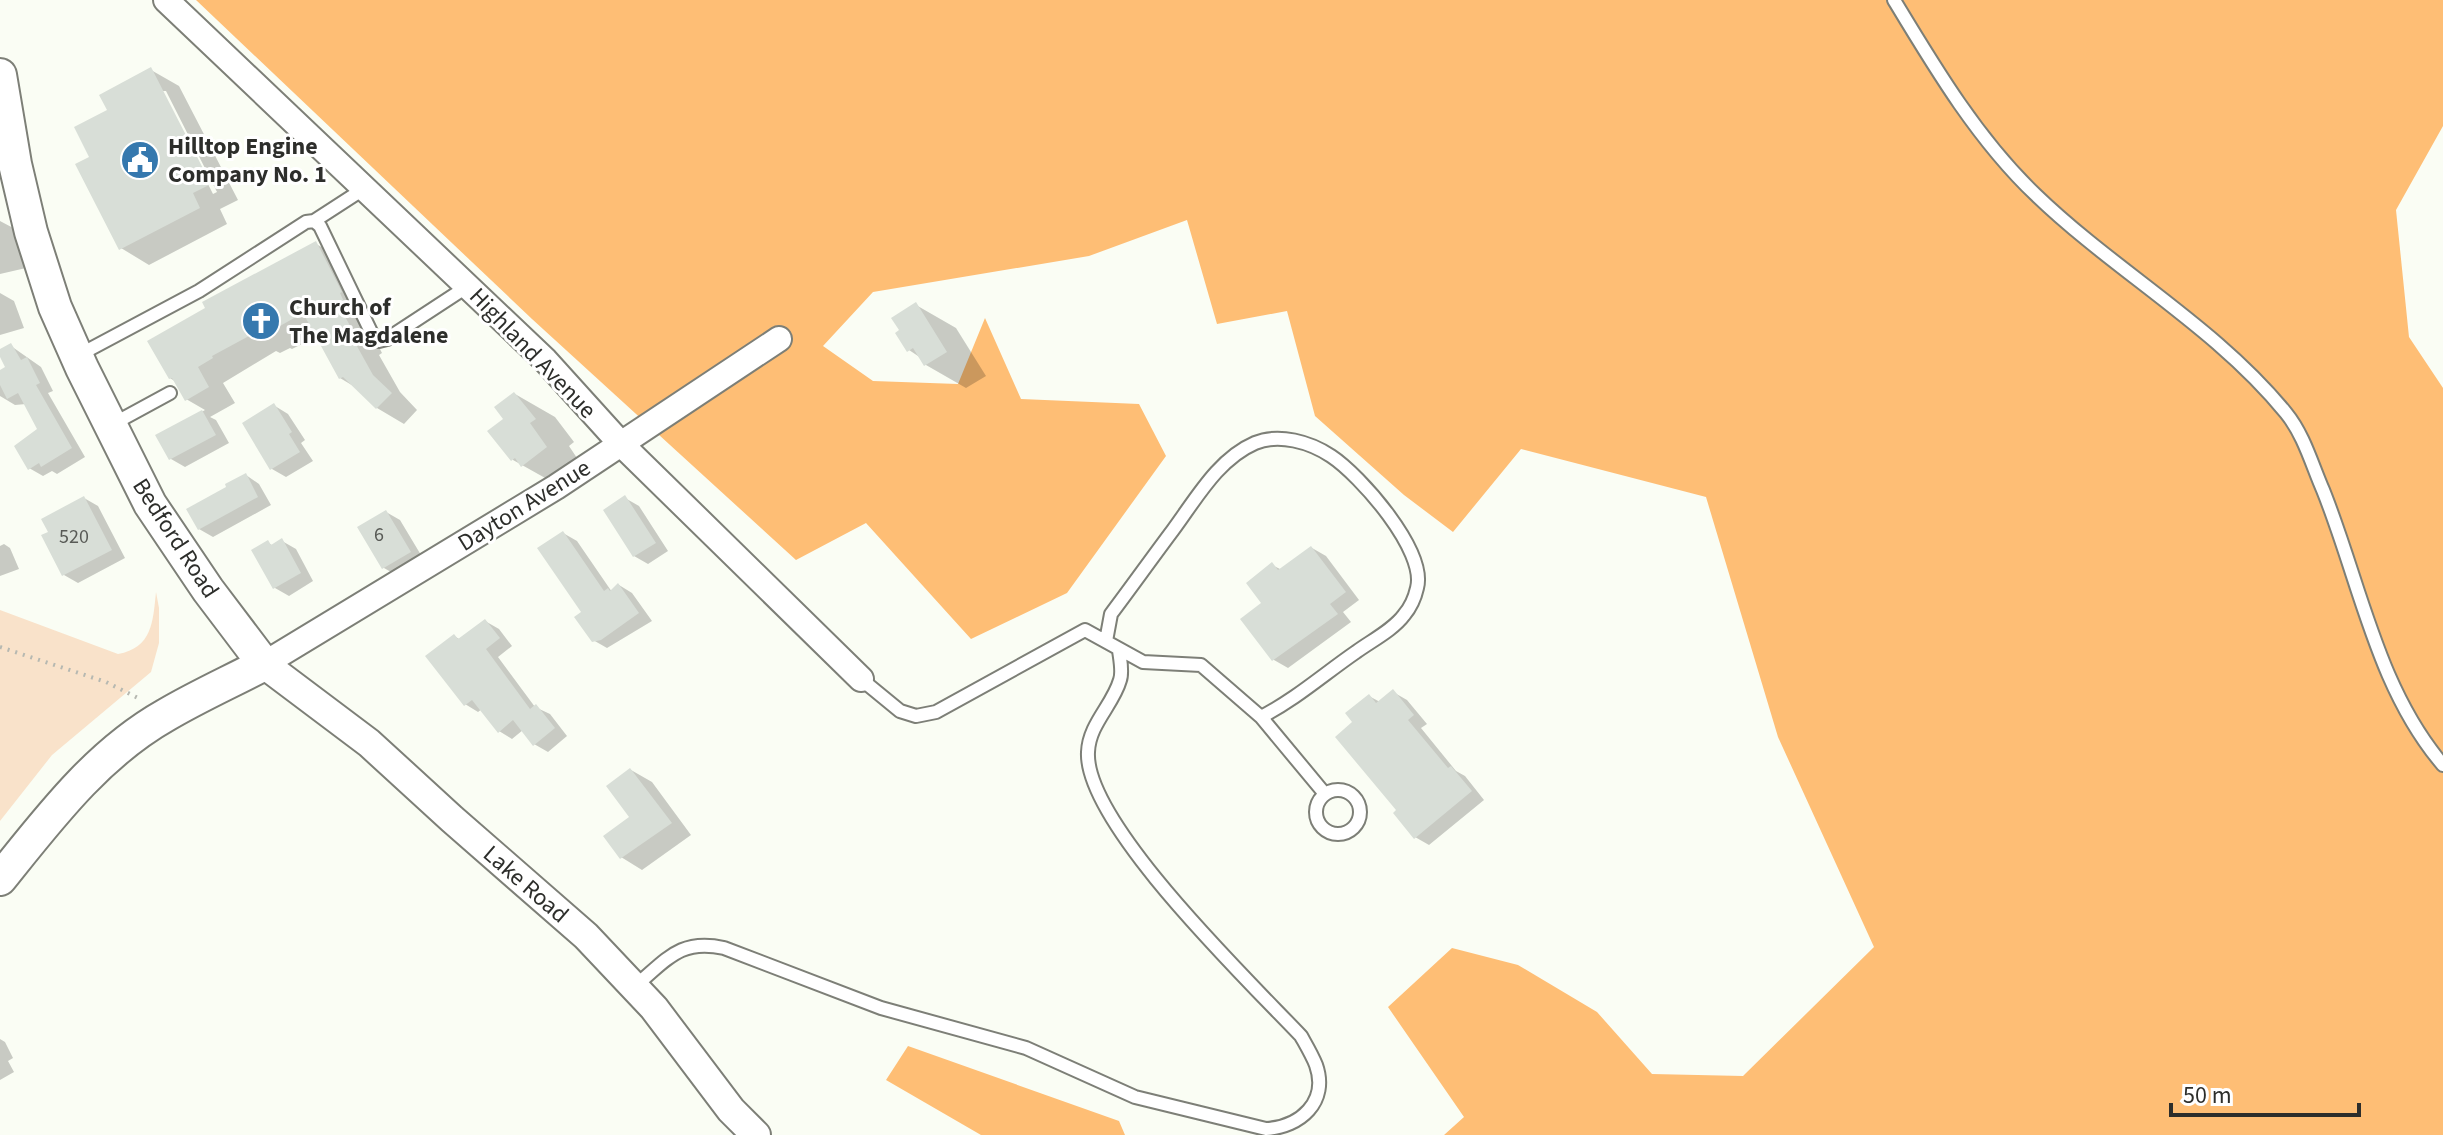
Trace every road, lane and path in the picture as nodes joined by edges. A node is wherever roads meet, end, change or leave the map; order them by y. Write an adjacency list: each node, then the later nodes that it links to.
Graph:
1 (166, 0): 4 (street, Highland Avenue)
2 (1894, 0): 19 (lane)
3 (0, 75): 8 (main road, Bedford Road)
4 (365, 188): 5 (lane); 6 (street, Highland Avenue)
5 (314, 221): 6 (lane); 8 (lane)
6 (468, 286): 11 (street, Highland Avenue)
7 (779, 339): 11 (street, Dayton Avenue)
8 (77, 356): 10 (main road, Bedford Road)
9 (170, 393): 10 (lane)
10 (110, 426): 15 (main road, Bedford Road)
11 (621, 444): 15 (street, Dayton Avenue); 16 (street, Highland Avenue)
12 (1106, 641): 14 (lane); 16 (lane); 18 (lane)
13 (0, 647): 17 (path)
14 (1119, 650): 18 (lane); 22 (lane)
15 (264, 664): 17 (main road); 22 (street, Lake Road)
16 (861, 679)
17 (164, 716): 21 (main road)
18 (1261, 717): 20 (lane)
19 (2443, 765)
20 (1325, 794)
21 (0, 879)
22 (634, 987): 23 (street, Lake Road)
23 (756, 1135)

